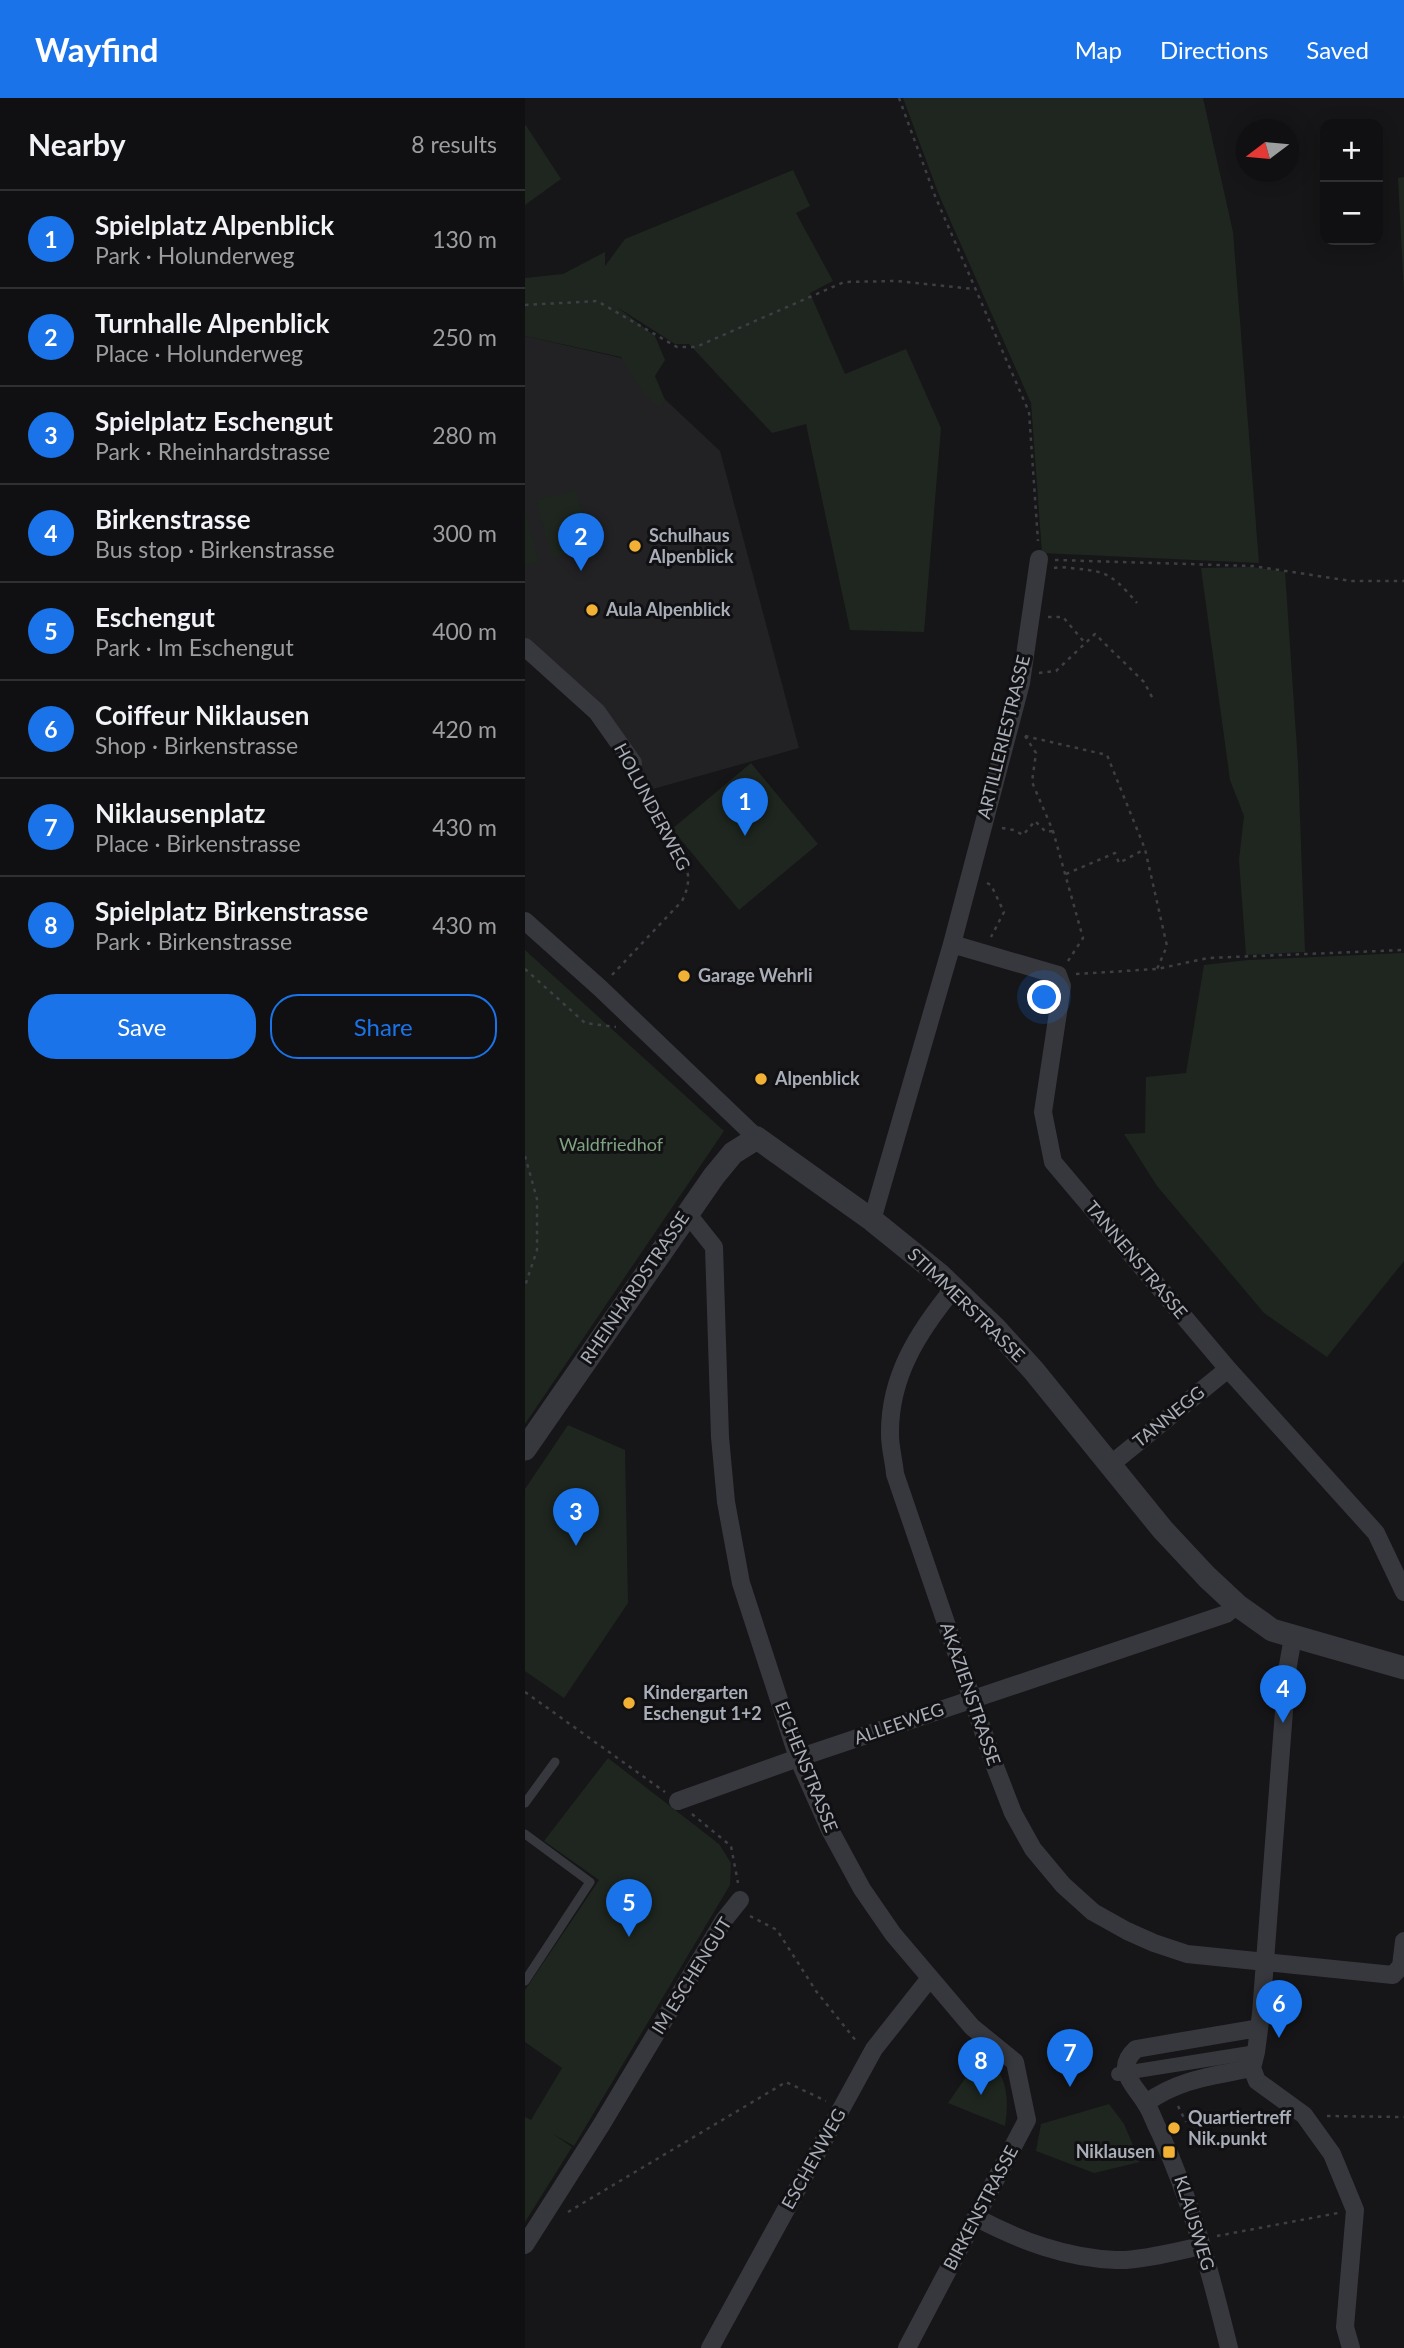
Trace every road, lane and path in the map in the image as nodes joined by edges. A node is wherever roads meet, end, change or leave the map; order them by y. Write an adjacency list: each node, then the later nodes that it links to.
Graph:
1 (899, 98): 2 (path)
2 (974, 289): 3 (path); 4 (path)
3 (525, 305)
4 (1038, 565): 5 (path); 6 (path); 7 (street, ARTILLERIESTRASSE)
5 (1404, 582)
6 (1137, 603)
7 (1031, 616): 8 (path); 10 (street, ARTILLERIESTRASSE)
8 (1086, 643): 10 (path); 11 (path)
9 (525, 647): 13 (street, HOLUNDERWEG)
10 (1022, 675): 12 (street, ARTILLERIESTRASSE)
11 (1153, 699)
12 (1016, 734): 14 (street, ARTILLERIESTRASSE); 15 (path); 16 (path)
13 (633, 763): 25 (path, HOLUNDERWEG)
14 (983, 826): 15 (path); 18 (street, ARTILLERIESTRASSE)
15 (1053, 831): 17 (path)
16 (1145, 849): 17 (path); 24 (path)
17 (1066, 874): 26 (path)
18 (969, 876): 20 (street, ARTILLERIESTRASSE); 22 (path)
19 (525, 921): 27 (street, STIMMERSTRASSE)
20 (952, 944): 22 (street); 31 (street, ARTILLERIESTRASSE)
21 (1404, 950): 24 (path)
22 (983, 953): 26 (street)
23 (525, 969): 27 (path)
24 (1157, 969): 26 (path)
25 (613, 974)
26 (1058, 975): 34 (street, TANNENSTRASSE)
27 (643, 1030): 28 (street, STIMMERSTRASSE)
28 (757, 1138): 30 (street, RHEINHARDSTRASSE); 31 (street, STIMMERSTRASSE)
29 (525, 1156): 32 (path)
30 (687, 1213): 35 (street, RHEINHARDSTRASSE); 43 (street, EICHENSTRASSE)
31 (872, 1220): 33 (street, STIMMERSTRASSE)
32 (525, 1286)
33 (954, 1288): 36 (street, STIMMERSTRASSE); 42 (street, AKAZIENSTRASSE)
34 (1228, 1369): 36 (street, TANNEGG); 37 (street, TANNENSTRASSE)
35 (525, 1449)
36 (1110, 1465): 38 (street, STIMMERSTRASSE)
37 (1404, 1592)
38 (1237, 1605): 39 (street, STIMMERSTRASSE); 42 (street, ALLEEWEG)
39 (1293, 1637): 40 (street, STIMMERSTRASSE); 50 (street)
40 (1404, 1668)
41 (525, 1692): 45 (path, IM ESCHENGUT)
42 (972, 1700): 43 (street, ALLEEWEG); 50 (street, AKAZIENSTRASSE)
43 (798, 1758): 45 (street, ALLEEWEG); 51 (street, EICHENSTRASSE)
44 (555, 1762): 46 (lane)
45 (678, 1801): 48 (path, IM ESCHENGUT)
46 (525, 1803)
47 (525, 1834): 52 (lane)
48 (737, 1904): 54 (path); 66 (street, IM ESCHENGUT)
49 (1404, 1941): 50 (street, AKAZIENSTRASSE)
50 (1265, 1962): 53 (street)
51 (930, 1978): 56 (street, EICHENSTRASSE); 59 (street, ESCHENWEG)
52 (525, 1981)
53 (1259, 2028): 55 (street); 57 (street)
54 (858, 2043)
55 (1254, 2060): 57 (street); 58 (street); 60 (street)
56 (1014, 2062): 64 (street, BIRKENSTRASSE)
57 (1122, 2073): 58 (street, KLAUSWEG)
58 (1146, 2103): 65 (street, KLAUSWEG)
59 (841, 2109): 63 (path); 67 (street, ESCHENWEG)
60 (1304, 2115): 61 (path); 62 (street)
61 (1404, 2117)
62 (1355, 2210): 65 (path); 70 (street)
63 (567, 2213)
64 (977, 2218): 65 (street); 68 (street, BIRKENSTRASSE)
65 (1200, 2243): 69 (street, KLAUSWEG)
66 (525, 2245)
67 (710, 2348)
68 (907, 2348)
69 (1229, 2348)
70 (1352, 2348)

